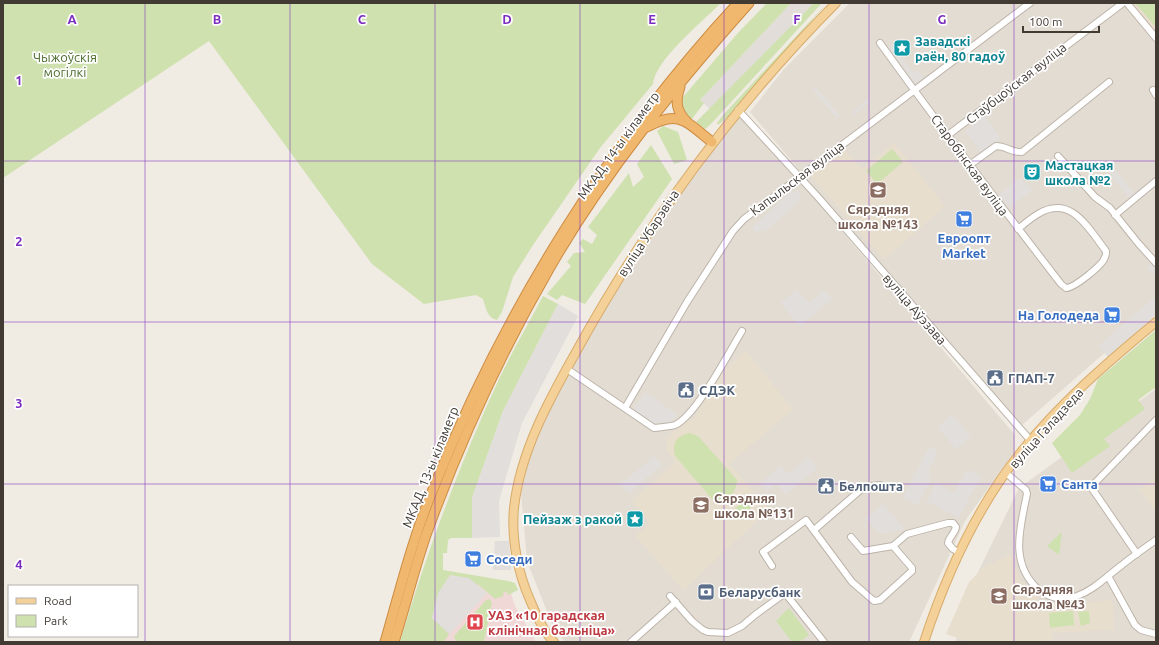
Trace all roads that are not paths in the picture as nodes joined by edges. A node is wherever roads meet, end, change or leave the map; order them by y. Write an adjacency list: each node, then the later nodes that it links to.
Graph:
1 (738, 3): 24 (highway, МКАД, 14-ы кіламетр)
2 (749, 3): 9 (highway, МКАД, 14-ы кіламетр)
3 (836, 3): 12 (main road, вуліца Убарэвіча)
4 (1030, 3): 11 (street, Капыльская вуліца)
5 (1123, 3): 15 (street, Стаўбцоўская вуліца)
6 (1127, 3): 7 (street)
7 (1156, 38)
8 (880, 44): 11 (street, Старобінская вуліца)
9 (682, 81): 13 (highway); 14 (highway, МКАД, 14-ы кіламетр)
10 (1109, 82): 18 (street)
11 (914, 91): 15 (street, Старобінская вуліца); 19 (street, Капыльская вуліца)
12 (738, 110): 16 (main road, вуліца Убарэвіча); 19 (street, вуліца Аўэзава)
13 (689, 125): 14 (highway); 16 (highway)
14 (644, 129): 24 (highway, МКАД, 14-ы кіламетр)
15 (948, 135): 18 (street, Старобінская вуліца)
16 (712, 142): 27 (main road, вуліца Убарэвіча)
17 (1058, 156): 21 (street)
18 (971, 164): 22 (street, Старобінская вуліца)
19 (799, 176): 28 (street, Капыльская вуліца); 30 (street, вуліца Аўэзава)
20 (1156, 181): 21 (street)
21 (1115, 215): 23 (street)
22 (1018, 229): 22 (street, Старобінская вуліца)
23 (1156, 263)
24 (521, 311): 45 (highway, МКАД, 13-ы кіламетр); 46 (highway, МКАД, 13-ы кіламетр)
25 (1155, 324): 30 (main road, вуліца Галадзеда)
26 (742, 331): 28 (street)
27 (566, 369): 28 (street); 33 (main road, вуліца Убарэвіча)
28 (625, 408)
29 (1156, 420): 39 (street)
30 (1031, 441): 31 (main road, вуліца Галадзеда)
31 (1006, 473): 38 (main road, вуліца Галадзеда); 41 (street)
32 (880, 485): 34 (street)
33 (516, 497): 47 (main road, вуліца Убарэвіча); 48 (main road, вуліца Убарэвіча)
34 (814, 530): 37 (street); 40 (street)
35 (851, 537): 37 (street)
36 (1156, 540): 39 (street)
37 (893, 546): 38 (street)
38 (957, 551): 51 (main road, вуліца Галадзеда)
39 (1137, 554): 41 (street)
40 (772, 566)
41 (1108, 576): 44 (street)
42 (670, 596): 43 (street)
43 (676, 602): 49 (street); 50 (street)
44 (1156, 634)
45 (384, 642)
46 (394, 642)
47 (554, 642)
48 (559, 642)
49 (631, 642)
50 (824, 642)
51 (924, 642)

